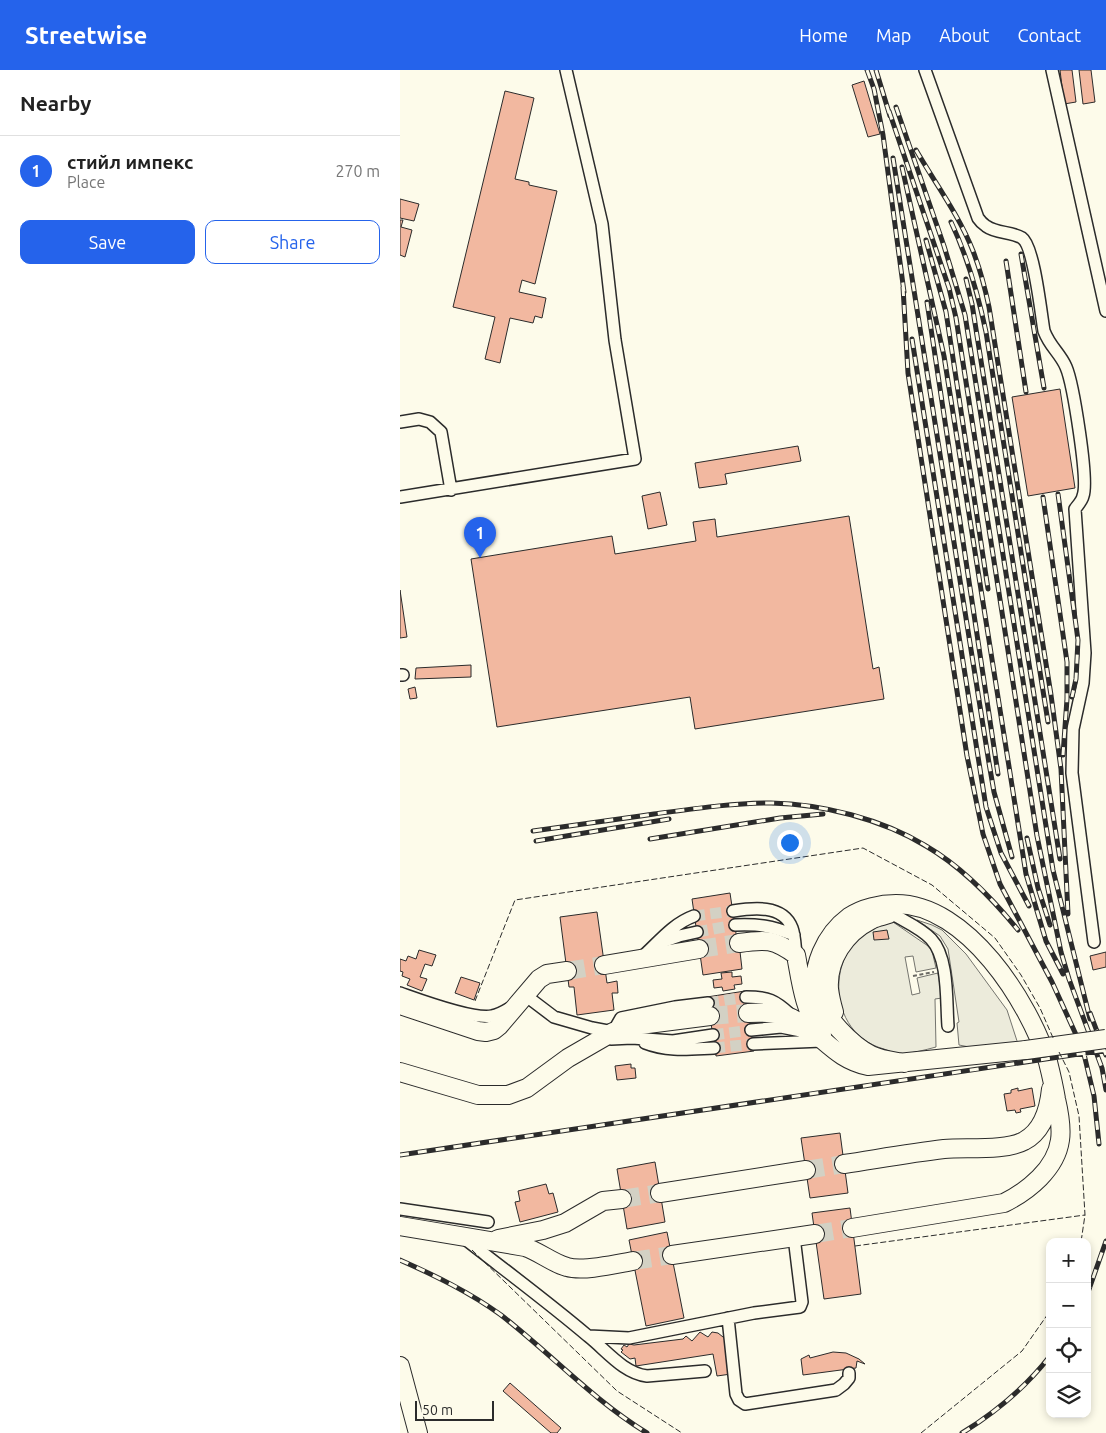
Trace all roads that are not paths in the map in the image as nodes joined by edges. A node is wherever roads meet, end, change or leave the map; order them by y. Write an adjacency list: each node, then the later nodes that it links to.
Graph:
1 (566, 70): 6 (street)
2 (925, 70): 15 (street)
3 (1052, 70): 4 (street)
4 (1106, 311)
5 (400, 422): 6 (street)
6 (451, 490): 7 (street)
7 (400, 497)
8 (733, 911): 13 (street)
9 (891, 914): 12 (highway); 27 (highway); 28 (street)
10 (694, 916): 17 (street)
11 (735, 925): 13 (street)
12 (963, 933): 27 (highway); 39 (highway)
13 (794, 935): 18 (street)
14 (698, 941): 17 (street); 19 (highway)
15 (1094, 942)
16 (739, 943): 18 (highway)
17 (658, 944): 19 (street)
18 (796, 955): 34 (highway)
19 (640, 959): 20 (highway)
20 (604, 965)
21 (567, 971): 23 (highway)
22 (400, 993): 23 (street)
23 (520, 1001): 24 (highway); 29 (street)
24 (400, 1005)
25 (709, 1010): 29 (highway)
26 (748, 1013): 34 (street); 34 (highway)
27 (836, 1025): 37 (highway)
28 (948, 1026)
29 (613, 1032): 33 (highway)
30 (713, 1035): 31 (street)
31 (632, 1038): 33 (street); 36 (street)
32 (1106, 1039): 37 (highway, bridge)
33 (595, 1042): 38 (highway)
34 (824, 1042): 35 (street); 37 (highway)
35 (753, 1044)
36 (714, 1048)
37 (904, 1063)
38 (400, 1072)
39 (1052, 1076): 40 (highway); 47 (highway)
40 (844, 1164)
41 (806, 1170): 42 (highway)
42 (660, 1193)
43 (622, 1199): 51 (highway)
44 (400, 1209): 45 (street)
45 (488, 1222)
46 (400, 1226): 50 (highway)
47 (852, 1228)
48 (815, 1234): 49 (highway)
49 (794, 1237): 52 (highway); 54 (street)
50 (464, 1238): 51 (highway); 55 (street)
51 (485, 1242): 53 (highway)
52 (672, 1256)
53 (633, 1261)
54 (728, 1318): 55 (street); 58 (street)
55 (589, 1336): 57 (street)
56 (400, 1366): 59 (highway)
57 (705, 1371)
58 (849, 1374)
59 (418, 1433)

